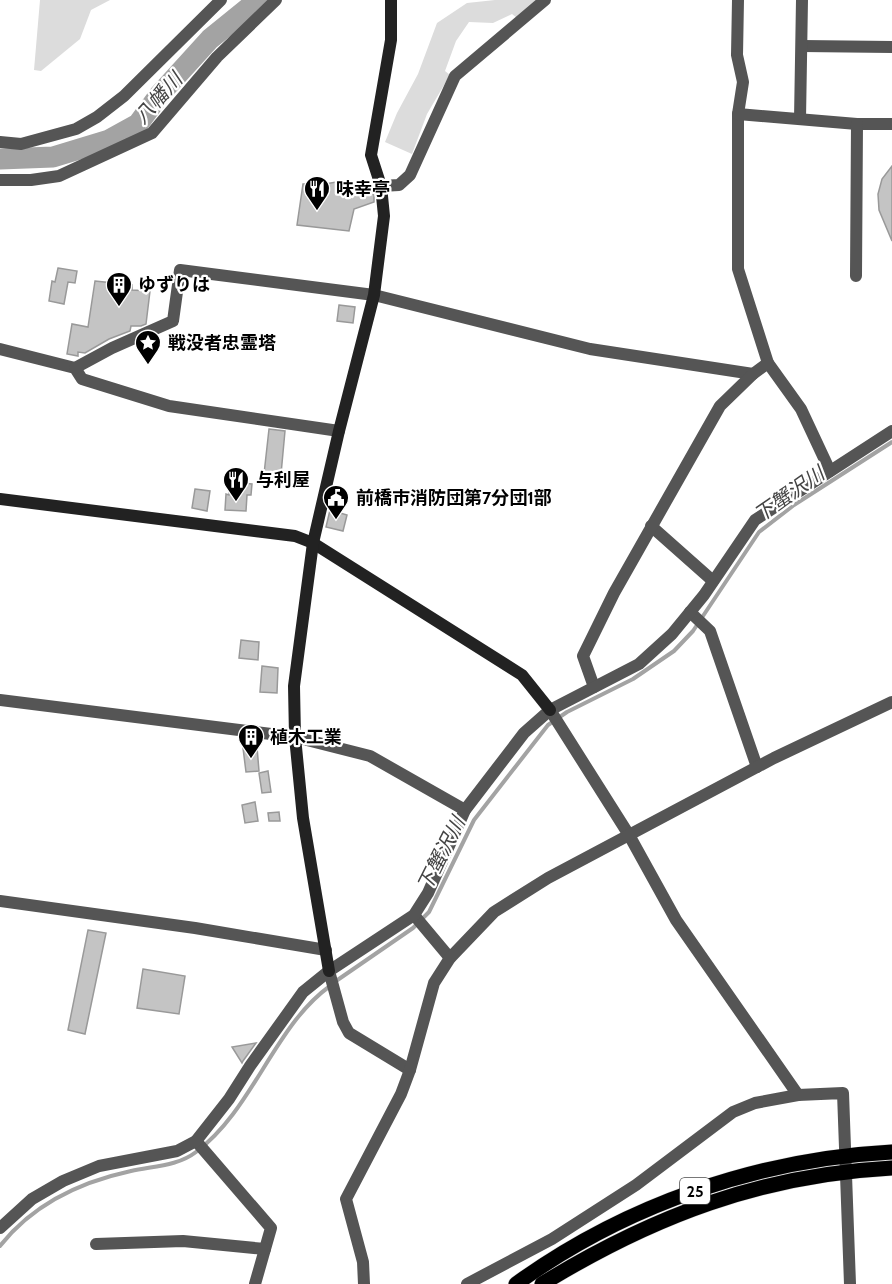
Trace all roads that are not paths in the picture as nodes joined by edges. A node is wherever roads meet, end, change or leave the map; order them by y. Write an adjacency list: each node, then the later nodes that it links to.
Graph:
1 (221, 0): 13 (street)
2 (276, 0): 14 (street)
3 (392, 0): 15 (street)
4 (545, 0): 15 (street)
5 (738, 0): 9 (street)
6 (802, 0): 7 (street)
7 (801, 46): 8 (street); 10 (street)
8 (892, 47)
9 (738, 114): 10 (street); 19 (street)
10 (800, 119): 11 (street)
11 (857, 124): 12 (street); 16 (street)
12 (892, 124)
13 (1, 139)
14 (0, 180)
15 (381, 186): 17 (street)
16 (856, 276)
17 (374, 295): 20 (street); 21 (street); 23 (street)
18 (0, 349): 20 (street)
19 (768, 363): 21 (street); 24 (street)
20 (75, 368): 23 (street)
21 (753, 374): 26 (street)
22 (892, 430): 24 (street)
23 (339, 431): 27 (street)
24 (830, 471): 28 (street)
25 (0, 499): 27 (street)
26 (651, 526): 28 (street); 30 (street)
27 (313, 543): 33 (street); 34 (street)
28 (713, 581): 29 (street)
29 (690, 612): 30 (street); 35 (street)
30 (594, 687): 33 (street)
31 (0, 700): 34 (street)
32 (892, 702): 35 (street)
33 (550, 710): 36 (street); 37 (street)
34 (295, 737): 36 (street); 40 (street)
35 (757, 767): 37 (street)
36 (465, 810): 39 (street)
37 (629, 835): 41 (street); 44 (street)
38 (0, 902): 40 (street)
39 (414, 915): 41 (street); 42 (street)
40 (326, 950): 42 (street)
41 (450, 958): 43 (street)
42 (330, 971): 43 (street); 45 (street)
43 (410, 1070): 53 (street)
44 (798, 1095): 47 (street); 54 (street)
45 (196, 1141): 49 (street); 51 (street)
46 (892, 1152): 47 (main road, 25)
47 (845, 1163): 48 (main road, 25); 55 (main road, 25); 56 (main road, 25); 57 (street)
48 (892, 1168)
49 (0, 1228)
50 (96, 1244): 51 (street)
51 (265, 1249): 52 (street)
52 (255, 1284)
53 (364, 1284)
54 (467, 1284)
55 (516, 1284)
56 (542, 1284)
57 (850, 1284)

